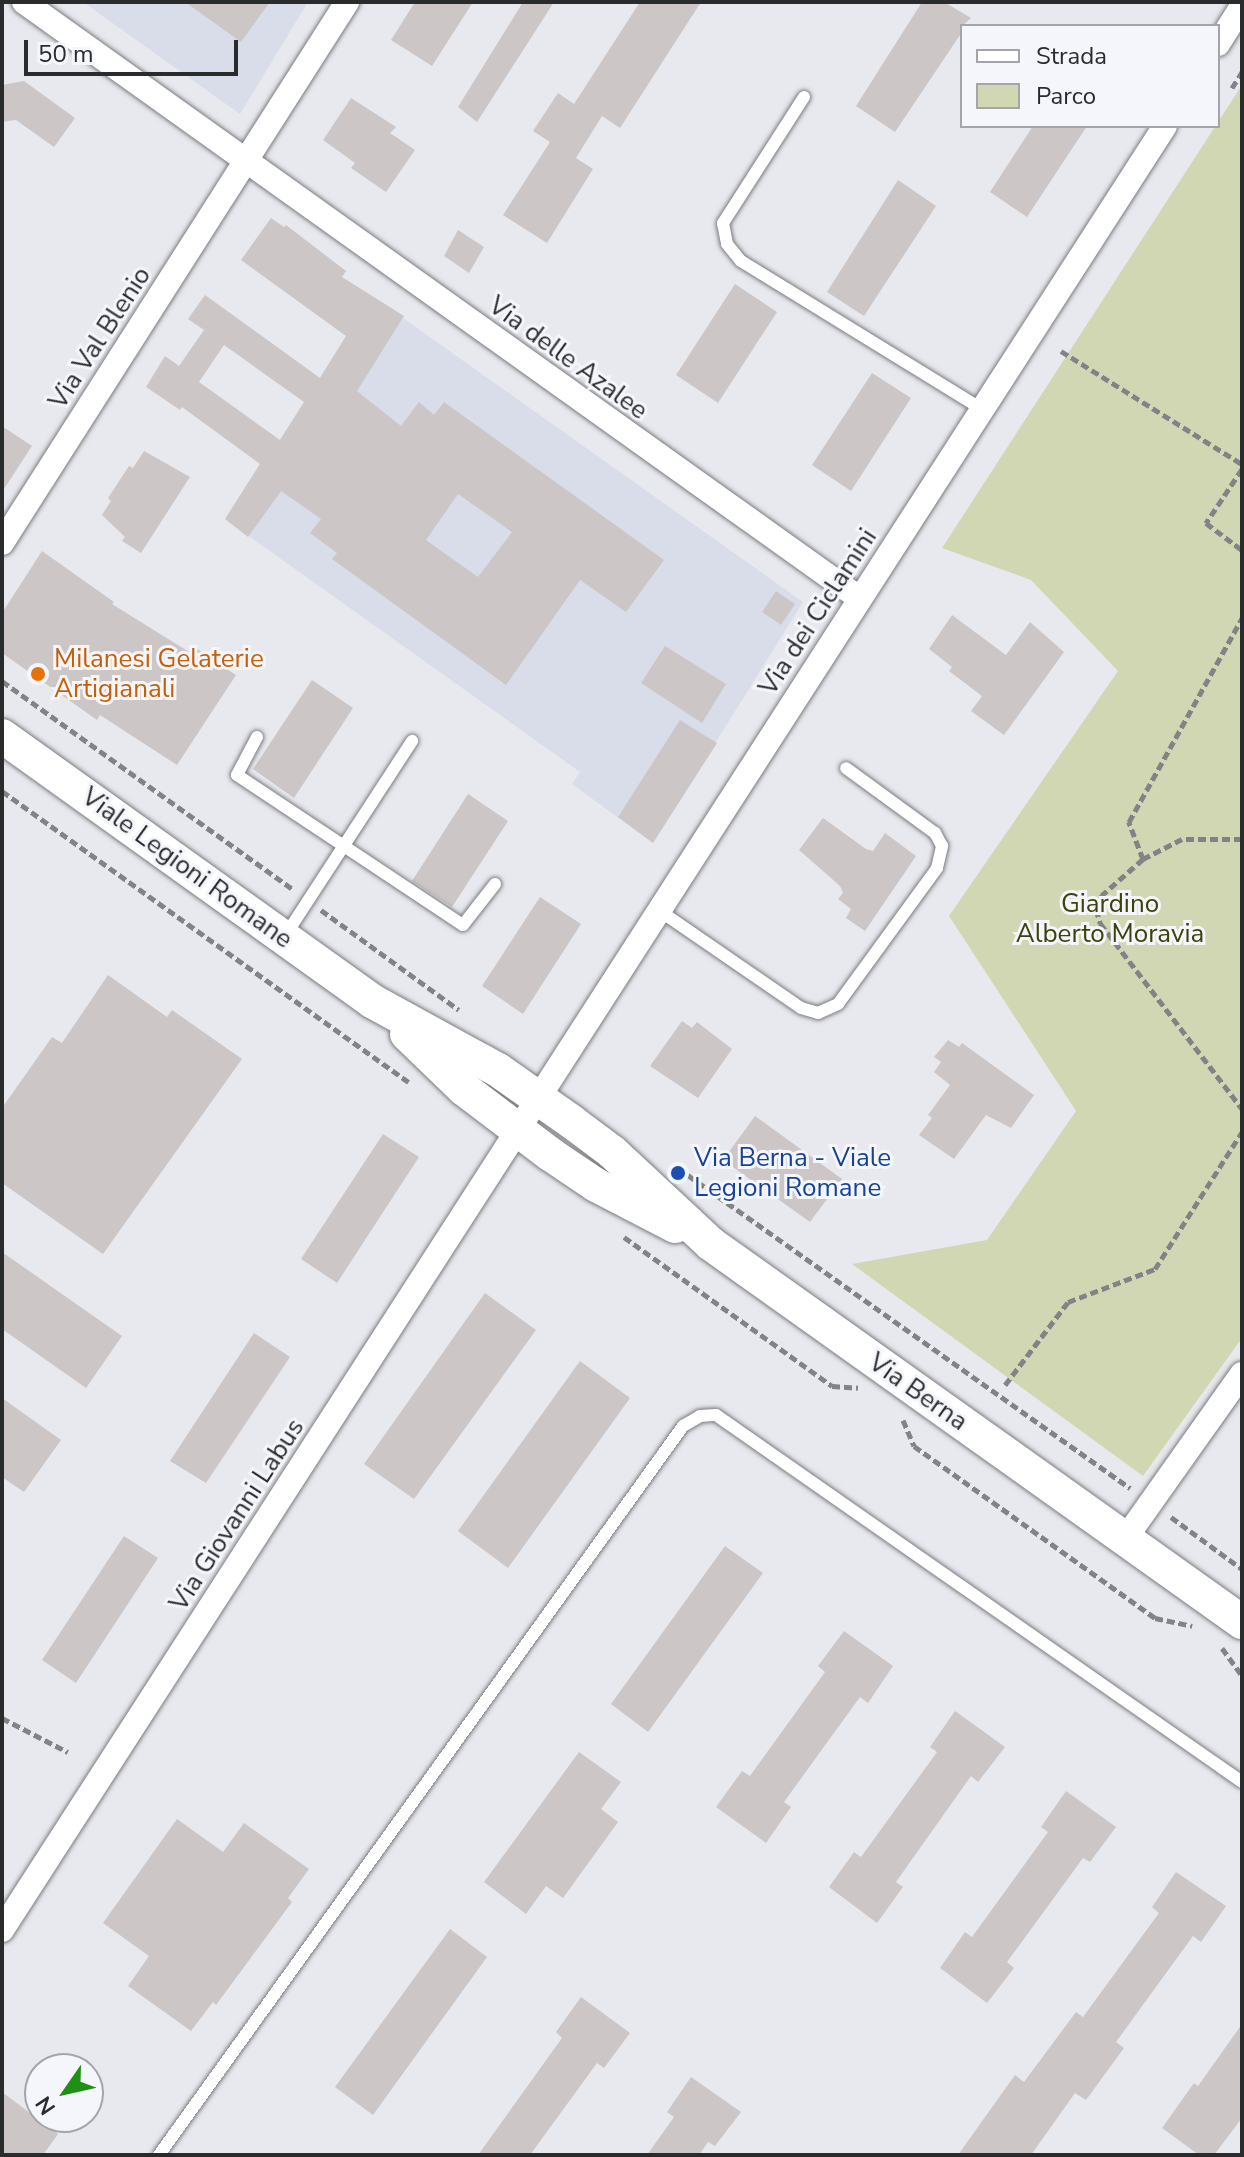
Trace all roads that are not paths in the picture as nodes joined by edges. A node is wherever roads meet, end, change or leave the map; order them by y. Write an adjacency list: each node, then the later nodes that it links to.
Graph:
1 (24, 2): 7 (street, Via delle Azalee)
2 (347, 2): 7 (street)
3 (1242, 6): 4 (street)
4 (1220, 41)
5 (804, 97): 8 (lane)
6 (1164, 128): 8 (street, Via dei Ciclamini)
7 (245, 162): 9 (street, Via Val Blenio); 10 (street, Via delle Azalee)
8 (983, 410): 10 (street, Via dei Ciclamini)
9 (2, 543)
10 (859, 598): 17 (street, Via dei Ciclamini)
11 (2, 736): 18 (main road, Viale Legioni Romane)
12 (257, 737): 15 (lane)
13 (412, 741): 15 (lane)
14 (846, 768): 17 (lane)
15 (344, 847): 16 (lane); 18 (lane)
16 (495, 884)
17 (660, 911): 20 (street, Via dei Ciclamini)
18 (284, 938): 19 (main road, Viale Legioni Romane)
19 (372, 1001): 20 (main road, Viale Legioni Romane); 21 (main road, Viale Legioni Romane)
20 (540, 1099): 21 (street, Via dei Ciclamini); 22 (main road, Via Berna)
21 (520, 1131): 22 (main road, Via Berna); 27 (street, Via Giovanni Labus)
22 (711, 1244): 24 (main road, Via Berna)
23 (1242, 1374): 24 (street)
24 (1125, 1539): 25 (main road, Via Berna)
25 (1231, 1633)
26 (1242, 1782): 28 (lane)
27 (2, 1930)
28 (159, 2155)

